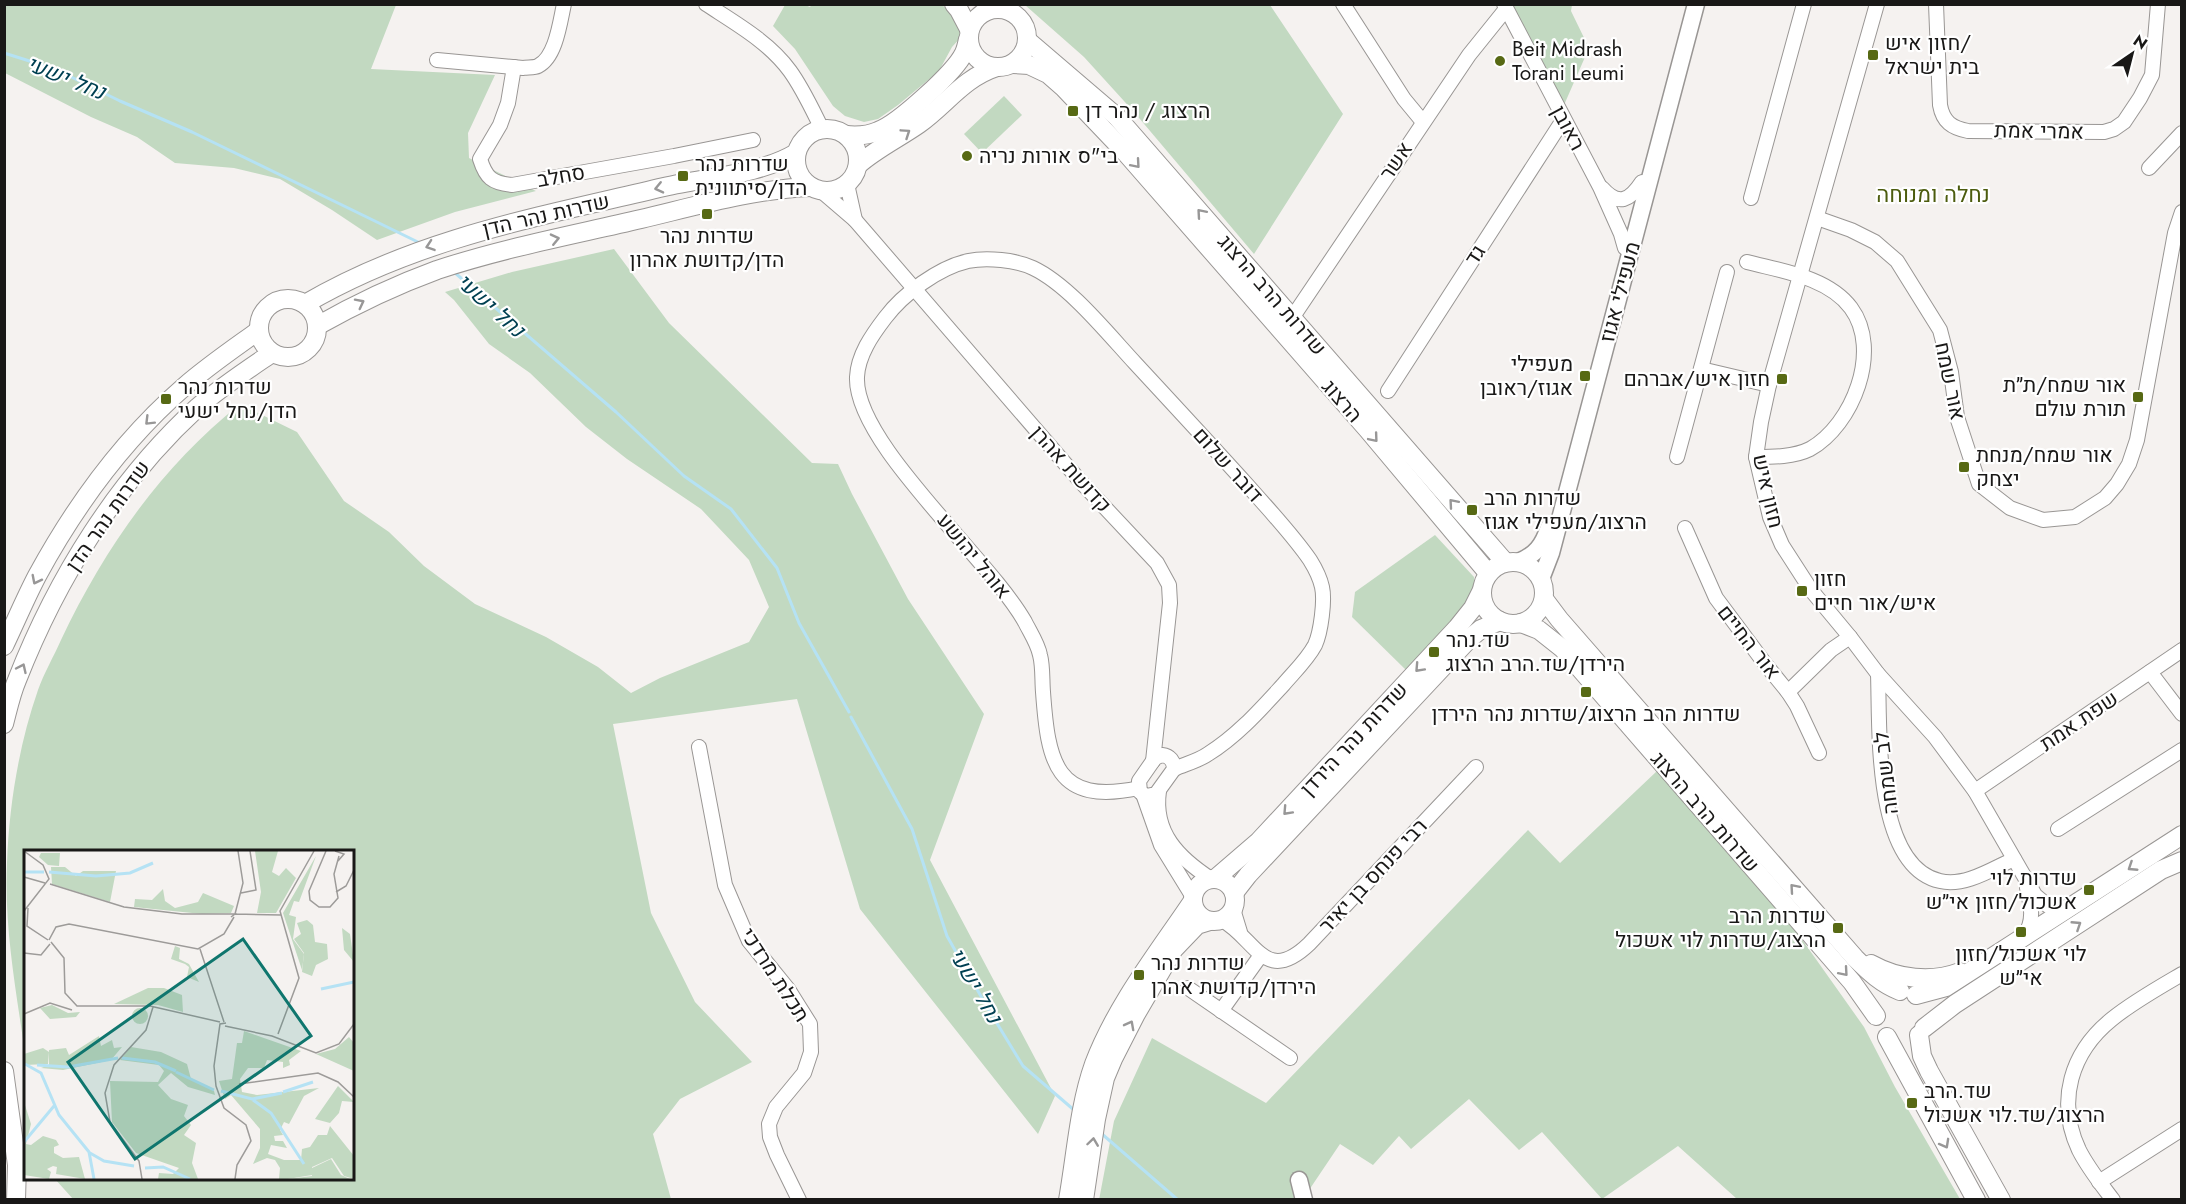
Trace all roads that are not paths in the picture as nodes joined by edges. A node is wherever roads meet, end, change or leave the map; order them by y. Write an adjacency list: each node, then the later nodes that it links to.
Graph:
1 (564, 4): 17 (street)
2 (706, 4): 20 (street)
3 (954, 4): 13 (main road)
4 (1343, 4): 19 (street)
5 (1689, 4): 27 (street, מעפילי אגוז)
6 (1696, 4): 52 (street, מעפילי אגוז)
7 (1804, 4): 31 (street)
8 (1877, 4): 33 (street, חזון איש)
9 (1936, 4): 10 (street, אמרי אמת)
10 (2158, 4)
11 (991, 6): 13 (main road); 14 (main road)
12 (1505, 7): 18 (street, ראובן); 19 (street, אשר)
13 (969, 34): 16 (main road); 22 (main road)
14 (1028, 40): 16 (main road); 41 (main road, שדרות הרב הרצוג, one-way to 14)
15 (437, 60): 17 (street)
16 (1005, 65): 25 (main road, one-way to 16); 53 (main road, הרצוג, one-way to 53)
17 (514, 67): 23 (street, סחלב)
18 (1563, 120): 29 (street, ראובן); 47 (street, גד)
19 (1423, 122): 41 (street, אשר)
20 (822, 129): 22 (main road); 24 (main road)
21 (2181, 133): 26 (street)
22 (846, 135): 25 (main road)
23 (753, 140)
24 (796, 153): 30 (main road); 40 (main road, שדרות נהר הדן, one-way to 40)
25 (858, 165): 28 (main road)
26 (2149, 168)
27 (1642, 182): 29 (street); 35 (street, מעפילי אגוז)
28 (847, 184): 30 (main road); 34 (street, קדושת אהרן)
29 (1600, 187): 35 (street, ראובן)
30 (815, 188): 34 (street, קדושת אהרן); 42 (main road, שדרות נהר הדן, one-way to 30)
31 (1751, 198)
32 (2181, 212): 33 (street, אור שמח)
33 (1817, 218): 38 (street, חזון איש)
34 (855, 220): 39 (street, קדושת אהרן)
35 (1624, 248): 51 (street, מעפילי אגוז)
36 (1747, 262): 38 (street)
37 (1727, 272): 45 (street)
38 (1798, 276): 46 (street, חזון איש); 49 (street)
39 (913, 288): 68 (street, קדושת אהרן); 70 (street, דובר שלום); 72 (street, אוהל יהושע)
40 (305, 304): 42 (main road); 43 (main road)
41 (1292, 318): 51 (main road, שדרות הרב הרצוג, one-way to 41)
42 (317, 326): 44 (main road)
43 (258, 331): 44 (main road); 58 (main road, שדרות נהר הדן, one-way to 58)
44 (272, 353): 64 (main road, שדרות נהר הדן, one-way to 44)
45 (1701, 369): 46 (street); 48 (street)
46 (1769, 385): 49 (street, חזון איש)
47 (1388, 391)
48 (1677, 457)
49 (1756, 457): 57 (street, חזון איש)
50 (1685, 528): 62 (street, אור החיים)
51 (1512, 562): 52 (main road); 53 (main road)
52 (1541, 579): 54 (main road)
53 (1485, 582): 55 (main road); 78 (main road, שדרות נהר הירדן, one-way to 78)
54 (1544, 599): 56 (main road); 84 (main road, שדרות הרב הרצוג, one-way to 54)
55 (1500, 621): 56 (main road); 81 (main road, שדרות נהר הירדן)
56 (1521, 623): 91 (main road, שדרות הרב הרצוג, one-way to 91)
57 (1850, 637): 61 (street, חזון איש); 62 (street)
58 (4, 646)
59 (2181, 650): 60 (street, שפת אמת)
60 (2150, 672): 63 (street); 71 (street, שפת אמת)
61 (1878, 674): 71 (street, חזון איש); 76 (street, לב שמחה)
62 (1788, 692): 67 (street, אור החיים)
63 (2181, 714)
64 (4, 724)
65 (699, 747): 101 (street, תכלת מרדכי)
66 (2181, 750): 74 (street)
67 (1819, 753)
68 (1153, 761): 70 (street); 72 (street)
69 (1476, 767): 85 (street, רבי פנחס בן יאיר)
70 (1174, 769): 73 (street)
71 (1975, 790): 76 (street, חזון איש)
72 (1141, 791): 73 (street, אוהל יהושע); 80 (street)
73 (1159, 791): 78 (street)
74 (2058, 829)
75 (2181, 835): 82 (main road, one-way to 82)
76 (2014, 859): 79 (street, חזון איש)
77 (2181, 861): 92 (main road, one-way to 77)
78 (1214, 878): 80 (main road); 81 (main road)
79 (2024, 878): 82 (street, חזון איש); 83 (street, חזון איש)
80 (1192, 900): 81 (main road); 96 (main road, שדרות נהר הירדן)
81 (1225, 911): 85 (street); 96 (main road, שדרות נהר הירדן, one-way to 81)
82 (2063, 911): 83 (main road)
83 (2023, 938): 86 (main road)
84 (1846, 948): 86 (main road); 89 (main road, שדרות הרב הרצוג)
85 (1261, 955): 90 (street)
86 (1982, 965): 89 (main road)
87 (2181, 974): 99 (street)
88 (1188, 988): 90 (street)
89 (1908, 993): 91 (main road); 92 (main road)
90 (1221, 1011): 94 (street)
91 (1876, 1016): 93 (main road)
92 (1921, 1032): 93 (main road); 106 (main road)
93 (1887, 1037): 105 (main road, one-way to 105)
94 (1290, 1058)
95 (4, 1071): 100 (main road)
96 (1099, 1072): 102 (main road, שדרות נהר הירדן); 103 (main road, שדרות נהר הירדן, one-way to 96)
97 (2181, 1129): 99 (street)
98 (1299, 1180): 104 (street)
99 (2099, 1182): 107 (street)
100 (16, 1200)
101 (799, 1200)
102 (1068, 1200)
103 (1084, 1200)
104 (1304, 1200)
105 (1976, 1200)
106 (2001, 1200)
107 (2113, 1200)

